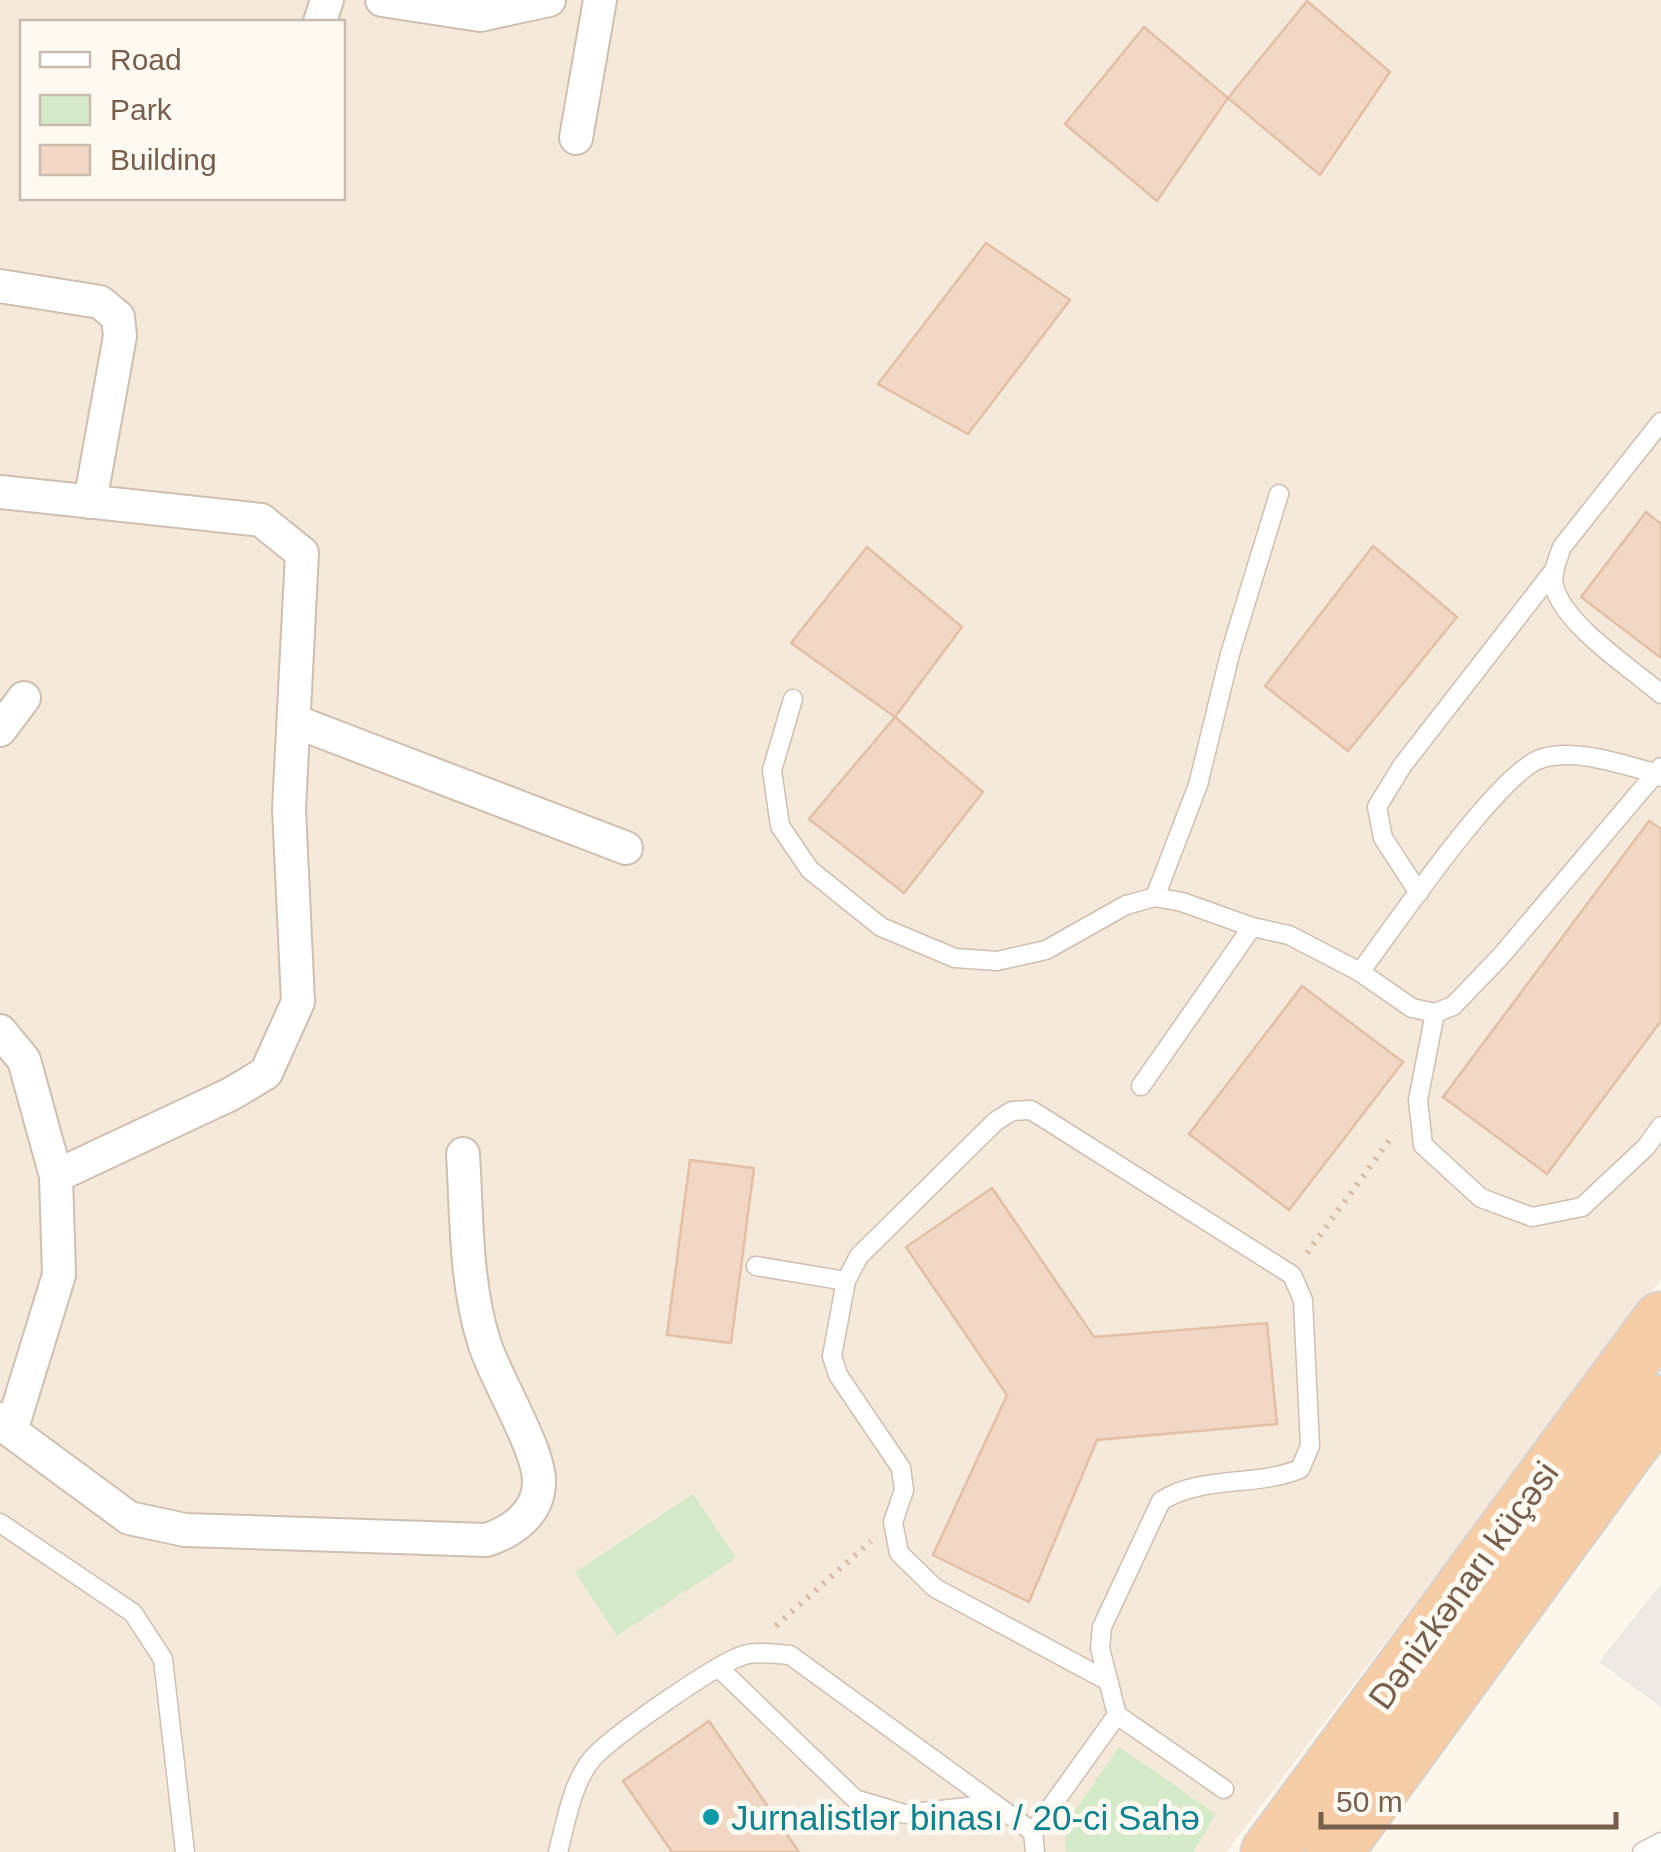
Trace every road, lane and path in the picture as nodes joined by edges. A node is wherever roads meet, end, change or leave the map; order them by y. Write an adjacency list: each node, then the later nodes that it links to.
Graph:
1 (382, 0): 2 (street)
2 (548, 0)
3 (600, 0): 4 (street)
4 (576, 138)
5 (0, 286): 9 (street)
6 (1661, 422): 10 (lane)
7 (0, 492): 9 (street)
8 (1279, 494): 19 (lane)
9 (90, 502): 14 (street)
10 (1554, 569): 11 (lane); 18 (lane)
11 (1661, 694)
12 (24, 698): 15 (street)
13 (792, 699): 19 (lane)
14 (294, 721): 17 (street); 28 (street)
15 (0, 730)
16 (1659, 772): 18 (lane); 22 (lane)
17 (626, 848)
18 (1419, 893): 21 (lane)
19 (1156, 898): 20 (lane)
20 (1252, 927): 21 (lane); 24 (lane)
21 (1360, 972): 22 (lane)
22 (1435, 1013): 25 (lane)
23 (0, 1031): 28 (street)
24 (1141, 1086)
25 (1418, 1100): 26 (lane); 30 (path)
26 (1661, 1126)
27 (462, 1154): 34 (street)
28 (56, 1176): 34 (street)
29 (756, 1266): 31 (lane)
30 (1292, 1274): 31 (lane); 39 (lane)
31 (846, 1280): 35 (lane)
32 (1661, 1320): 48 (highway, Dənizkənarı küçəsi)
33 (1661, 1403): 49 (highway, Dənizkənarı küçəsi)
34 (5, 1425)
35 (893, 1522): 37 (path); 39 (lane)
36 (0, 1523): 45 (lane)
37 (746, 1654): 38 (lane); 42 (lane)
38 (718, 1668): 42 (lane); 46 (lane)
39 (1108, 1681): 40 (lane)
40 (1116, 1715): 41 (lane); 43 (lane)
41 (1224, 1789)
42 (994, 1804): 43 (lane)
43 (1034, 1832): 47 (lane)
44 (1661, 1842): 50 (lane)
45 (185, 1852)
46 (558, 1852)
47 (1034, 1852)
48 (1268, 1852)
49 (1334, 1852)
50 (1642, 1852)

